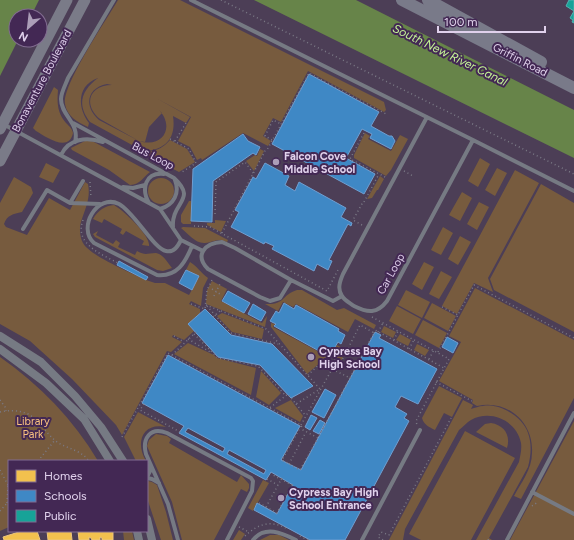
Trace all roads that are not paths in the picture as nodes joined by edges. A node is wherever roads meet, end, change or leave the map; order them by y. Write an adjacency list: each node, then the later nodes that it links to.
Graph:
1 (67, 0): 12 (main road, Bonaventure Boulevard)
2 (84, 0): 13 (main road, Bonaventure Boulevard)
3 (114, 0): 11 (lane)
4 (191, 0): 10 (lane)
5 (402, 0): 7 (main road, Griffin Road)
6 (428, 0): 7 (main road, Griffin Road)
7 (441, 8): 8 (main road, Griffin Road); 9 (main road, Griffin Road)
8 (574, 80)
9 (574, 88)
10 (427, 117): 14 (lane); 35 (lane)
11 (72, 123): 15 (lane); 16 (lane, Bus Loop)
12 (1, 126): 13 (lane)
13 (16, 131): 17 (lane); 18 (main road, Bonaventure Boulevard)
14 (473, 140): 24 (lane); 35 (lane, Car Loop)
15 (75, 142): 16 (lane); 17 (lane)
16 (112, 144): 19 (lane, Bus Loop)
17 (61, 155): 22 (lane)
18 (0, 161)
19 (167, 174): 20 (lane, Bus Loop); 23 (lane)
20 (174, 178): 28 (lane, Bus Loop); 29 (lane)
21 (82, 181): 25 (lane)
22 (114, 184): 23 (lane); 26 (lane)
23 (145, 185): 26 (lane)
24 (574, 191)
25 (70, 203): 27 (lane); 30 (lane)
26 (149, 203): 28 (lane)
27 (101, 204): 31 (lane); 32 (lane)
28 (160, 209): 29 (lane)
29 (173, 227): 31 (lane)
30 (23, 229)
31 (181, 240): 32 (lane)
32 (192, 246): 33 (lane)
33 (203, 251): 34 (lane); 34 (lane)
34 (291, 280): 35 (lane)
35 (342, 296)
36 (0, 336): 41 (street)
37 (0, 349): 40 (street)
38 (574, 413): 46 (lane)
39 (420, 430): 54 (lane)
40 (109, 460)
41 (121, 460)
42 (150, 462): 43 (lane); 45 (lane); 51 (lane)
43 (148, 475)
44 (148, 478): 45 (lane)
45 (160, 483): 50 (lane)
46 (532, 492): 47 (lane); 55 (lane)
47 (574, 514)
48 (148, 523): 49 (street)
49 (152, 540)
50 (178, 540)
51 (227, 540)
52 (253, 540): 53 (lane)
53 (296, 540)
54 (362, 540)
55 (507, 540)

